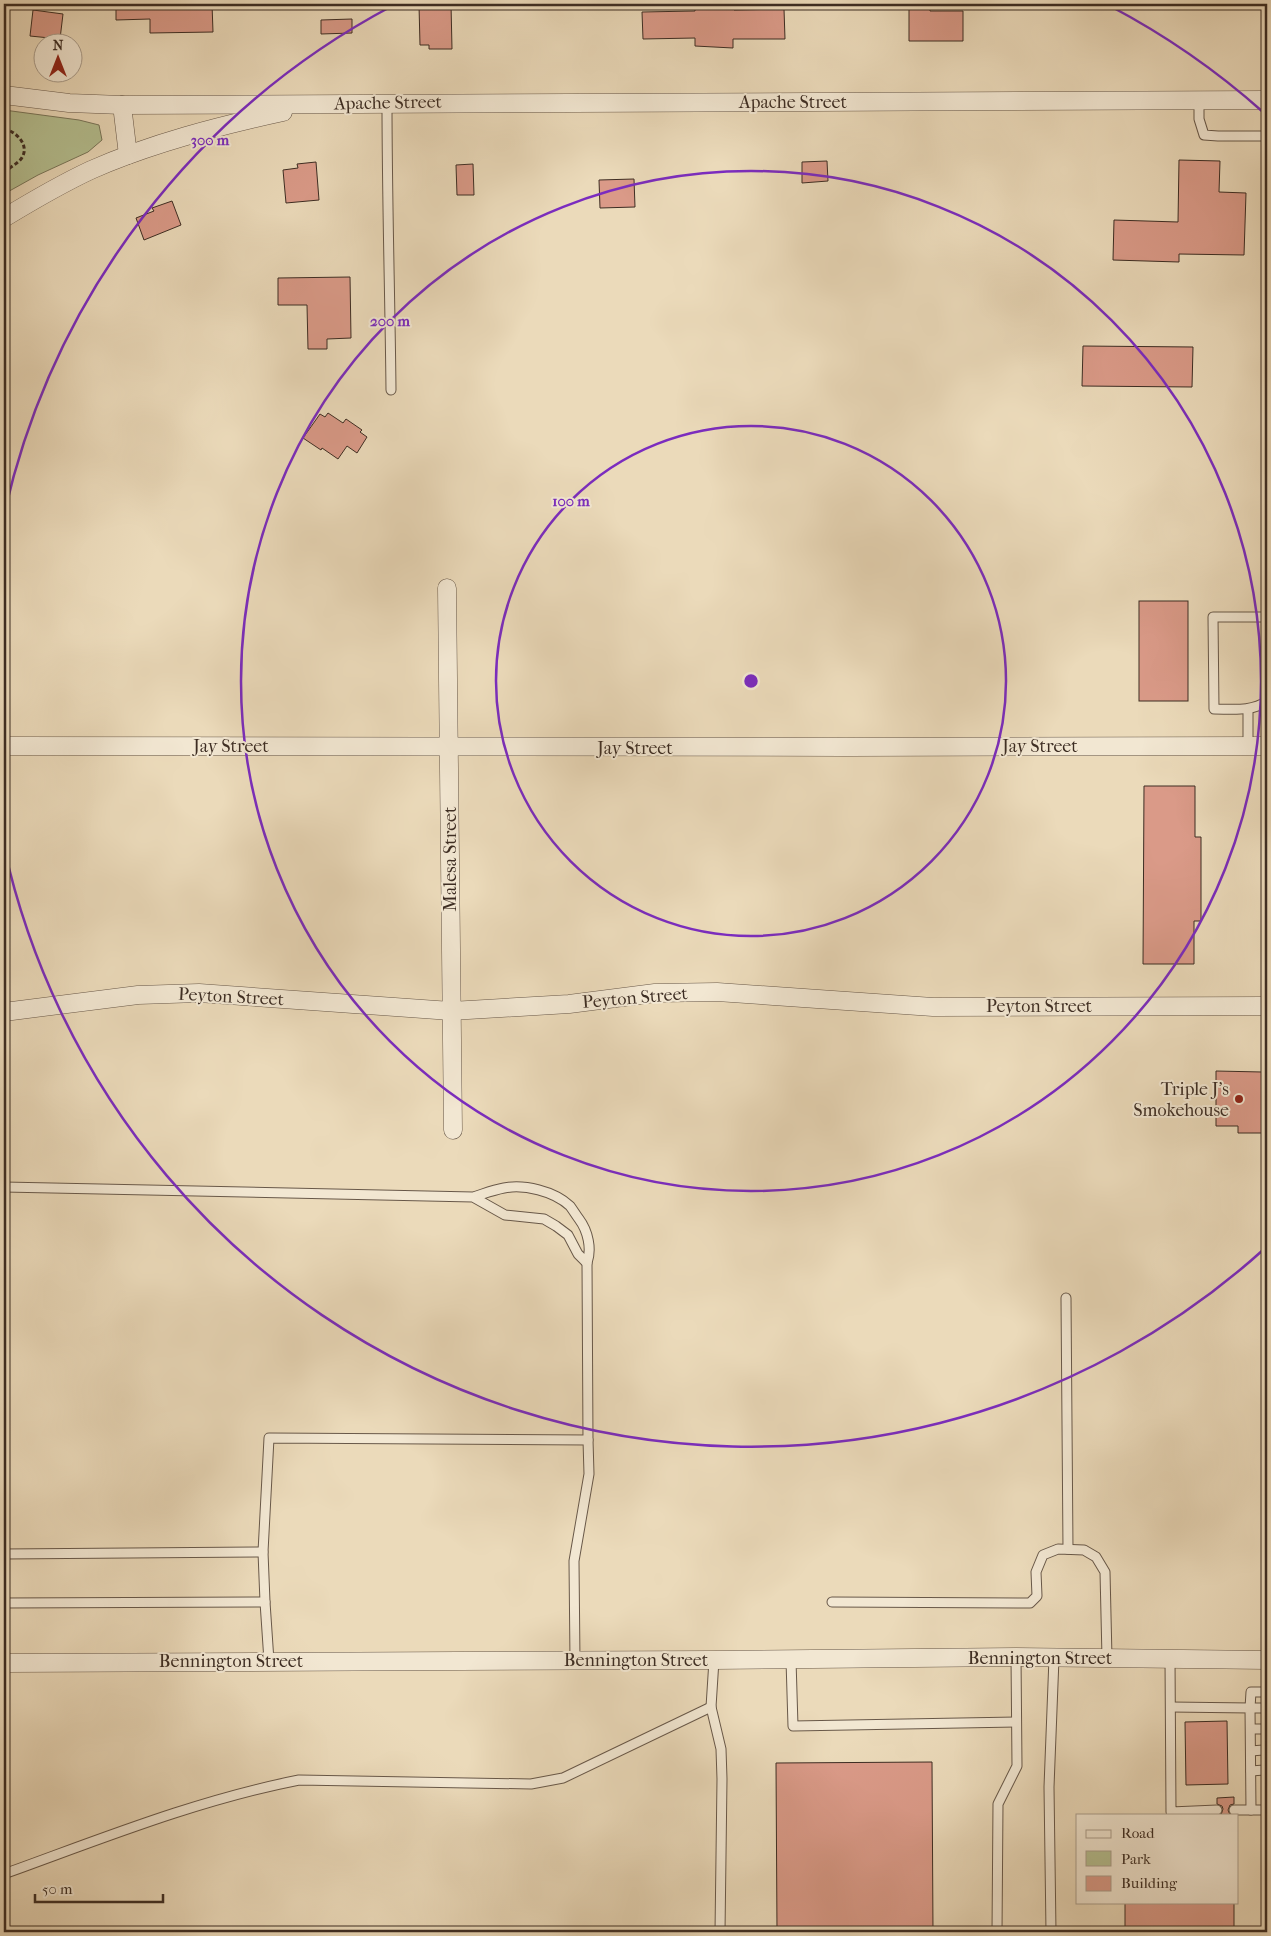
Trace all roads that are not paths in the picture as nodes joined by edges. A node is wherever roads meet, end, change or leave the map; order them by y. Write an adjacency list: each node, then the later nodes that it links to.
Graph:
1 (4, 95): 6 (street, Apache Street)
2 (1267, 100): 3 (street, Apache Street)
3 (1199, 101): 4 (street, Apache Street); 7 (lane)
4 (387, 103): 5 (street, Apache Street); 10 (lane)
5 (318, 104): 6 (street, Apache Street); 8 (street, Apache Street)
6 (122, 105): 8 (street)
7 (1262, 136)
8 (128, 156): 9 (street, Apache Street)
9 (4, 218)
10 (391, 390)
11 (447, 588): 16 (street, Malesa Street)
12 (1267, 617): 14 (lane)
13 (1267, 701): 14 (lane)
14 (1248, 709): 17 (lane)
15 (4, 746): 16 (street, Jay Street)
16 (449, 746): 17 (street, Jay Street); 20 (street, Malesa Street)
17 (1248, 746): 18 (street, Jay Street)
18 (1267, 746)
19 (1267, 1006): 20 (street, Peyton Street)
20 (451, 1010): 21 (street, Peyton Street); 22 (street, Malesa Street)
21 (4, 1012)
22 (452, 1130)
23 (4, 1187): 24 (lane)
24 (474, 1197): 25 (lane); 25 (lane)
25 (587, 1263): 27 (lane)
26 (1066, 1298): 28 (lane)
27 (588, 1440): 29 (lane); 42 (lane)
28 (1068, 1549): 32 (lane); 36 (lane)
29 (263, 1552): 30 (lane); 31 (lane)
30 (4, 1554)
31 (265, 1602): 33 (lane); 41 (lane)
32 (832, 1602)
33 (4, 1603)
34 (1016, 1657): 35 (street, Bennington Street); 39 (street, Bennington Street); 49 (lane)
35 (1054, 1658): 36 (street, Bennington Street); 63 (lane)
36 (1107, 1658): 37 (street, Bennington Street)
37 (1170, 1659): 40 (street, Bennington Street); 46 (lane)
38 (714, 1660): 39 (street, Bennington Street); 42 (street, Bennington Street); 45 (lane)
39 (791, 1660): 49 (lane)
40 (1267, 1660)
41 (269, 1661): 42 (street, Bennington Street); 43 (street, Bennington Street)
42 (575, 1661)
43 (4, 1663)
44 (1267, 1692): 47 (lane)
45 (711, 1707): 60 (lane); 61 (lane)
46 (1172, 1707): 47 (lane); 56 (lane)
47 (1250, 1708): 48 (lane); 50 (lane)
48 (1263, 1708)
49 (1016, 1722): 62 (lane)
50 (1251, 1729): 51 (lane); 52 (lane)
51 (1263, 1729)
52 (1251, 1750): 53 (lane); 55 (lane)
53 (1263, 1750)
54 (1264, 1770): 55 (lane)
55 (1251, 1771): 58 (lane)
56 (1217, 1810)
57 (1234, 1810): 58 (lane)
58 (1251, 1810): 59 (lane)
59 (1267, 1810)
60 (4, 1874)
61 (720, 1932)
62 (997, 1932)
63 (1052, 1932)

